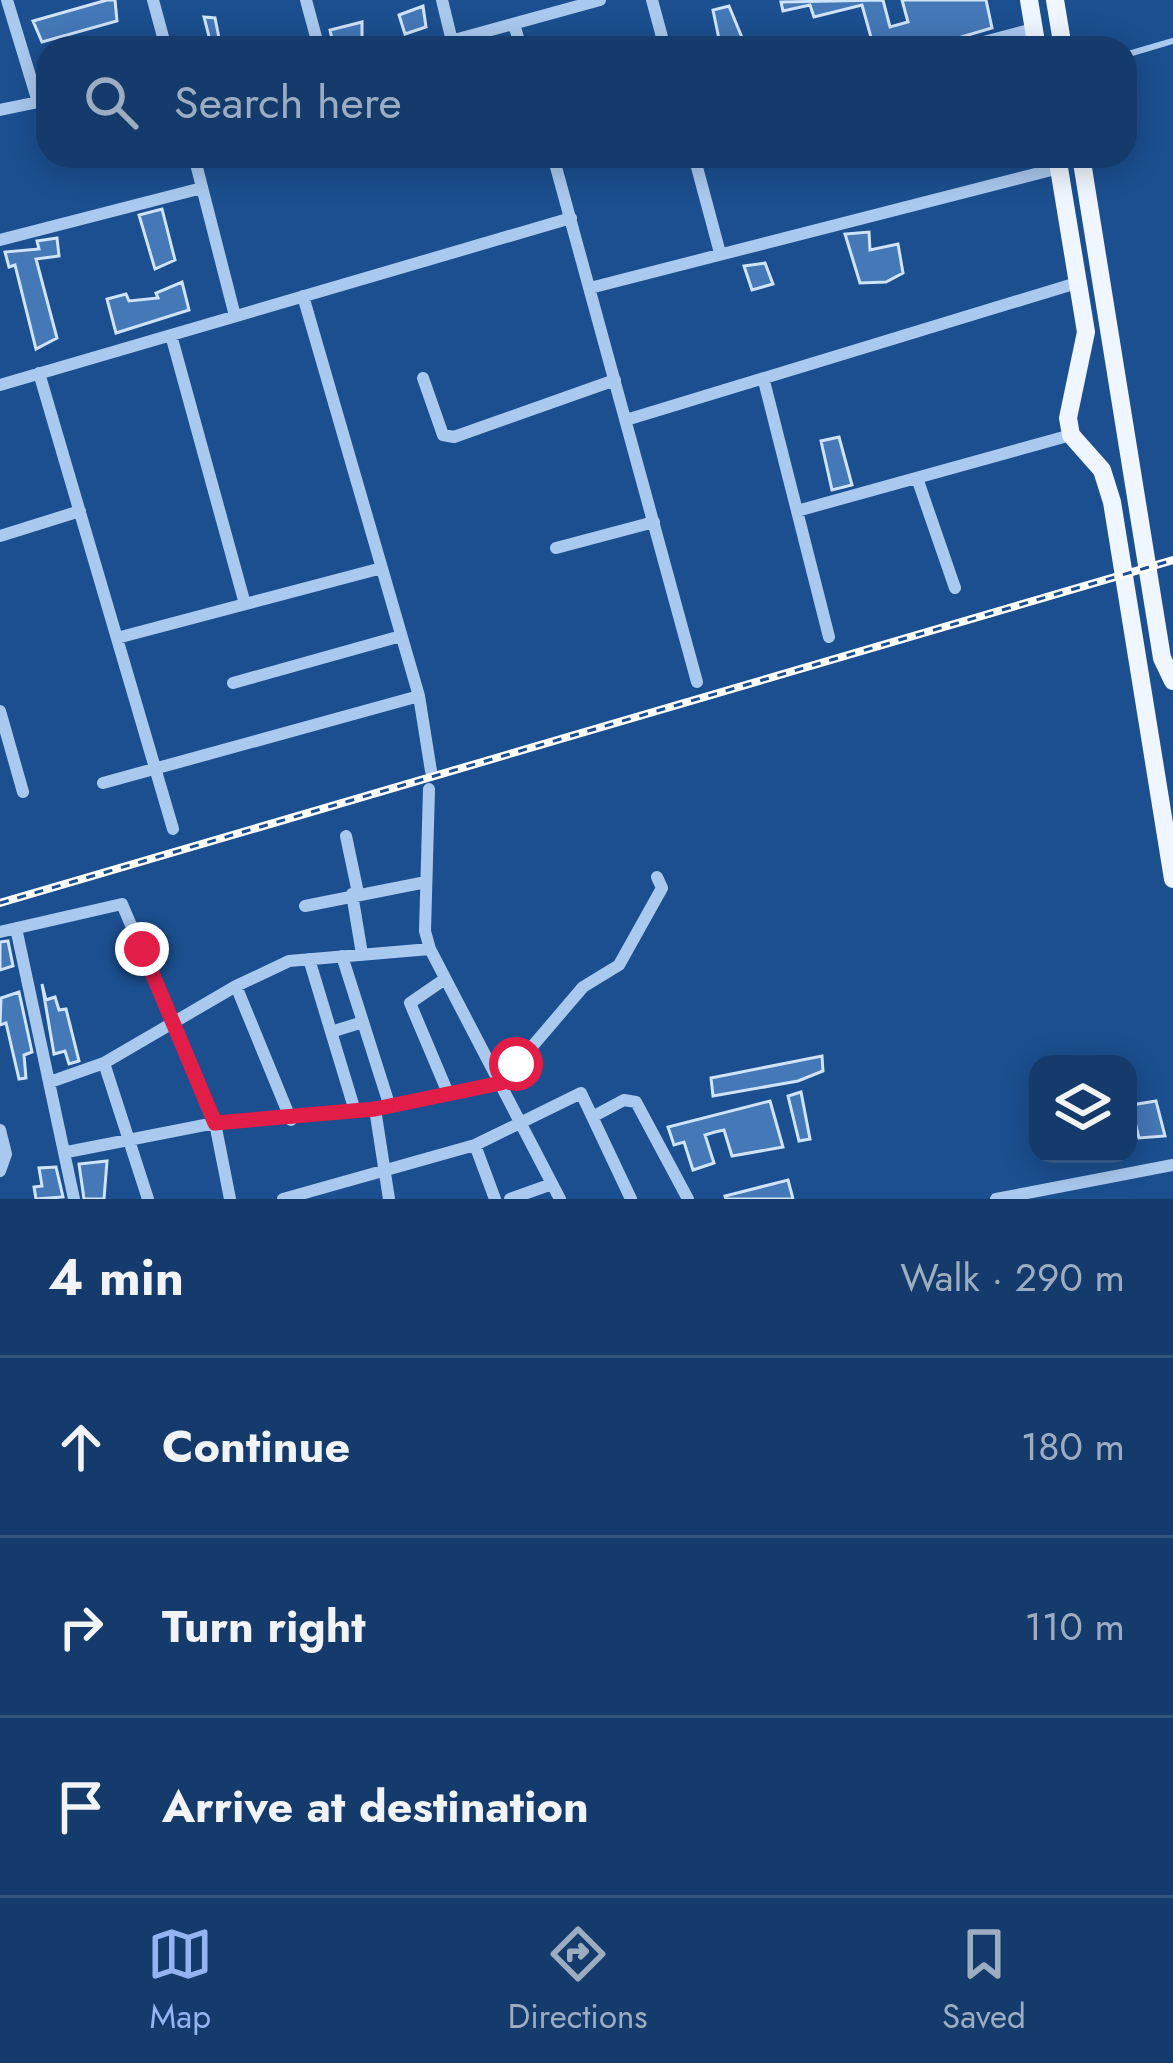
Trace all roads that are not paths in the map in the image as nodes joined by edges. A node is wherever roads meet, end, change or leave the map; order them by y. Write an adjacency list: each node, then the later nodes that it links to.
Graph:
1 (7, 0): 21 (street)
2 (153, 0): 11 (street)
3 (306, 0): 12 (street)
4 (442, 0): 13 (street)
5 (601, 0): 9 (street)
6 (652, 0): 16 (street)
7 (1029, 0): 17 (main road)
8 (1055, 0): 18 (main road)
9 (583, 2): 10 (street)
10 (514, 24): 14 (street); 15 (street)
11 (163, 36)
12 (316, 36)
13 (451, 36)
14 (468, 36)
15 (518, 36)
16 (662, 36)
17 (1035, 36)
18 (1061, 36)
19 (1173, 41): 20 (lane)
20 (1137, 52)
21 (36, 81)
22 (36, 102): 23 (street)
23 (0, 110)
24 (197, 168): 30 (street)
25 (556, 168): 31 (street)
26 (697, 168): 33 (street)
27 (1036, 168): 33 (street)
28 (1059, 168): 34 (main road)
29 (1083, 168): 53 (main road)
30 (202, 188): 32 (street); 37 (street)
31 (571, 218): 35 (street); 36 (street)
32 (0, 240)
33 (720, 253): 35 (street)
34 (1080, 282): 42 (street); 45 (main road)
35 (590, 288): 41 (street)
36 (303, 296): 37 (street); 52 (street)
37 (235, 316): 38 (street)
38 (171, 335): 39 (street); 56 (street)
39 (39, 373): 43 (street); 48 (street)
40 (423, 377): 41 (street)
41 (615, 380): 44 (street)
42 (764, 382): 44 (street); 47 (street)
43 (0, 385)
44 (626, 420): 49 (street)
45 (1071, 434): 46 (street); 54 (main road)
46 (917, 478): 47 (street); 55 (street)
47 (797, 511): 58 (street)
48 (80, 512): 50 (street); 59 (street)
49 (653, 522): 51 (street); 62 (street)
50 (0, 536)
51 (556, 548)
52 (382, 568): 56 (street); 57 (street)
53 (1150, 575): 54 (main road); 60 (main road)
54 (1125, 579): 73 (main road)
55 (955, 588)
56 (245, 604): 59 (street)
57 (401, 636): 61 (street); 63 (street)
58 (829, 637)
59 (117, 638): 65 (street)
60 (1173, 681)
61 (233, 682)
62 (697, 682)
63 (418, 696): 65 (street); 66 (street)
64 (0, 711): 69 (street)
65 (156, 769): 67 (street); 70 (street)
66 (431, 771)
67 (103, 783)
68 (429, 790): 74 (street)
69 (23, 792)
70 (173, 829)
71 (346, 836): 75 (street)
72 (657, 877): 90 (street)
73 (1173, 879)
74 (426, 882): 75 (street); 79 (street)
75 (355, 894): 76 (street); 80 (street)
76 (305, 906)
77 (16, 928): 78 (street); 85 (street); 89 (street)
78 (0, 932)
79 (430, 949): 80 (street); 83 (street)
80 (362, 954): 81 (street)
81 (342, 956): 82 (street); 86 (street)
82 (309, 959): 84 (street); 87 (street)
83 (442, 981): 90 (street); 91 (street)
84 (236, 986): 85 (street); 96 (street)
85 (172, 1022): 88 (street); 98 (street)
86 (363, 1022): 87 (street); 92 (street)
87 (331, 1032): 94 (street)
88 (104, 1063): 89 (street); 100 (street)
89 (50, 1082): 102 (street)
90 (501, 1083): 91 (street); 97 (street)
91 (448, 1094): 92 (street)
92 (390, 1107): 93 (street)
93 (375, 1109): 94 (street); 105 (street)
94 (355, 1111): 96 (street)
95 (594, 1116): 97 (street); 115 (street); 116 (street)
96 (291, 1120): 98 (street)
97 (522, 1121): 101 (street); 106 (street)
98 (215, 1123): 100 (street); 109 (street)
99 (0, 1130): 103 (street)
100 (133, 1143): 102 (street); 108 (street)
101 (475, 1145): 105 (street); 112 (street)
102 (67, 1152): 107 (street)
103 (2, 1164)
104 (1173, 1165): 117 (street)
105 (385, 1168): 110 (street); 111 (street)
106 (552, 1184): 113 (street); 114 (street)
107 (74, 1199)
108 (148, 1199)
109 (229, 1199)
110 (283, 1199)
111 (389, 1199)
112 (495, 1199)
113 (510, 1199)
114 (560, 1199)
115 (631, 1199)
116 (688, 1199)
117 (996, 1199)

